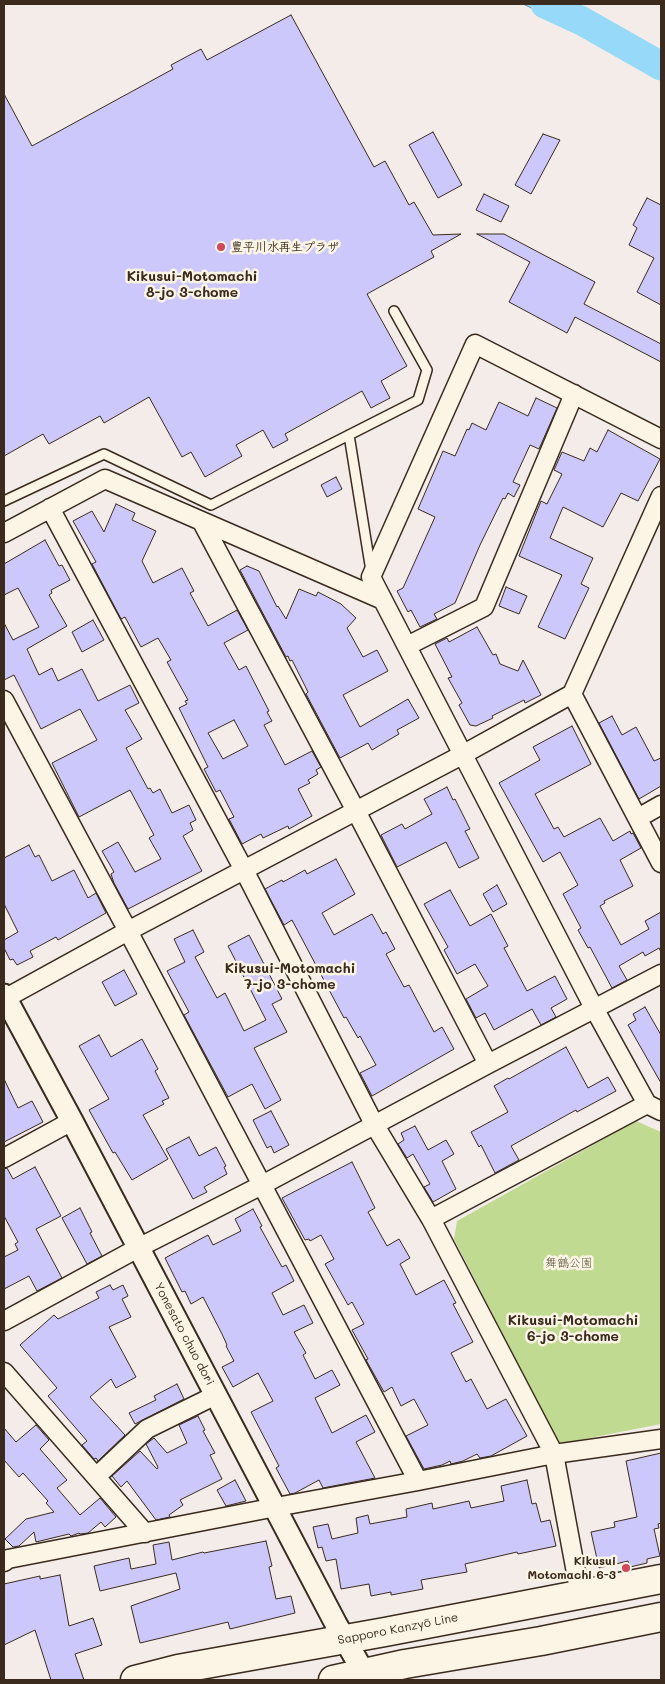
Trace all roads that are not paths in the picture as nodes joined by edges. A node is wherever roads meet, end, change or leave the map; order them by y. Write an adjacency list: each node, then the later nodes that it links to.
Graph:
1 (394, 311): 3 (lane)
2 (574, 394): 4 (street); 10 (street); 12 (street)
3 (350, 435): 6 (lane); 10 (lane)
4 (661, 439)
5 (661, 496): 13 (street)
6 (4, 501)
7 (50, 508): 8 (street); 9 (street); 20 (street)
8 (202, 522): 11 (street); 17 (street)
9 (4, 533)
10 (372, 577): 11 (street)
11 (383, 600): 12 (street)
12 (407, 646): 15 (street)
13 (572, 694): 15 (street); 18 (street)
14 (4, 700): 21 (street)
15 (462, 755): 17 (street); 24 (street)
16 (661, 806): 18 (street)
17 (356, 811): 20 (street); 25 (street)
18 (638, 818): 19 (street)
19 (661, 863)
20 (244, 870): 21 (street); 28 (street)
21 (128, 931): 23 (street); 30 (street)
22 (661, 974): 24 (street)
23 (4, 998): 27 (street, Yonesato chuo dori)
24 (595, 1010): 25 (street); 26 (street)
25 (488, 1064): 28 (street)
26 (654, 1107): 31 (street)
27 (72, 1121): 29 (street); 32 (street, Yonesato chuo dori)
28 (374, 1124): 30 (street); 31 (street)
29 (4, 1158)
30 (262, 1185): 32 (street); 39 (street)
31 (430, 1219): 37 (street)
32 (138, 1248): 33 (street); 35 (street, Yonesato chuo dori)
33 (4, 1321)
34 (4, 1372): 38 (street)
35 (216, 1395): 38 (street); 40 (street, Yonesato chuo dori)
36 (661, 1439): 37 (street)
37 (554, 1454): 39 (street); 44 (street)
38 (97, 1476): 41 (street)
39 (418, 1481): 40 (street)
40 (276, 1507): 41 (street); 46 (street, Yonesato chuo dori)
41 (145, 1533): 42 (street)
42 (5, 1558)
43 (661, 1579): 44 (main road, Sapporo Kanzyō Line)
44 (580, 1594): 46 (main road, Sapporo Kanzyō Line)
45 (661, 1617): 47 (main road)
46 (345, 1639): 47 (street, Yonesato chuo dori); 48 (main road, Sapporo Kanzyō Line)
47 (367, 1677): 49 (main road)
48 (134, 1680)
49 (333, 1680)

